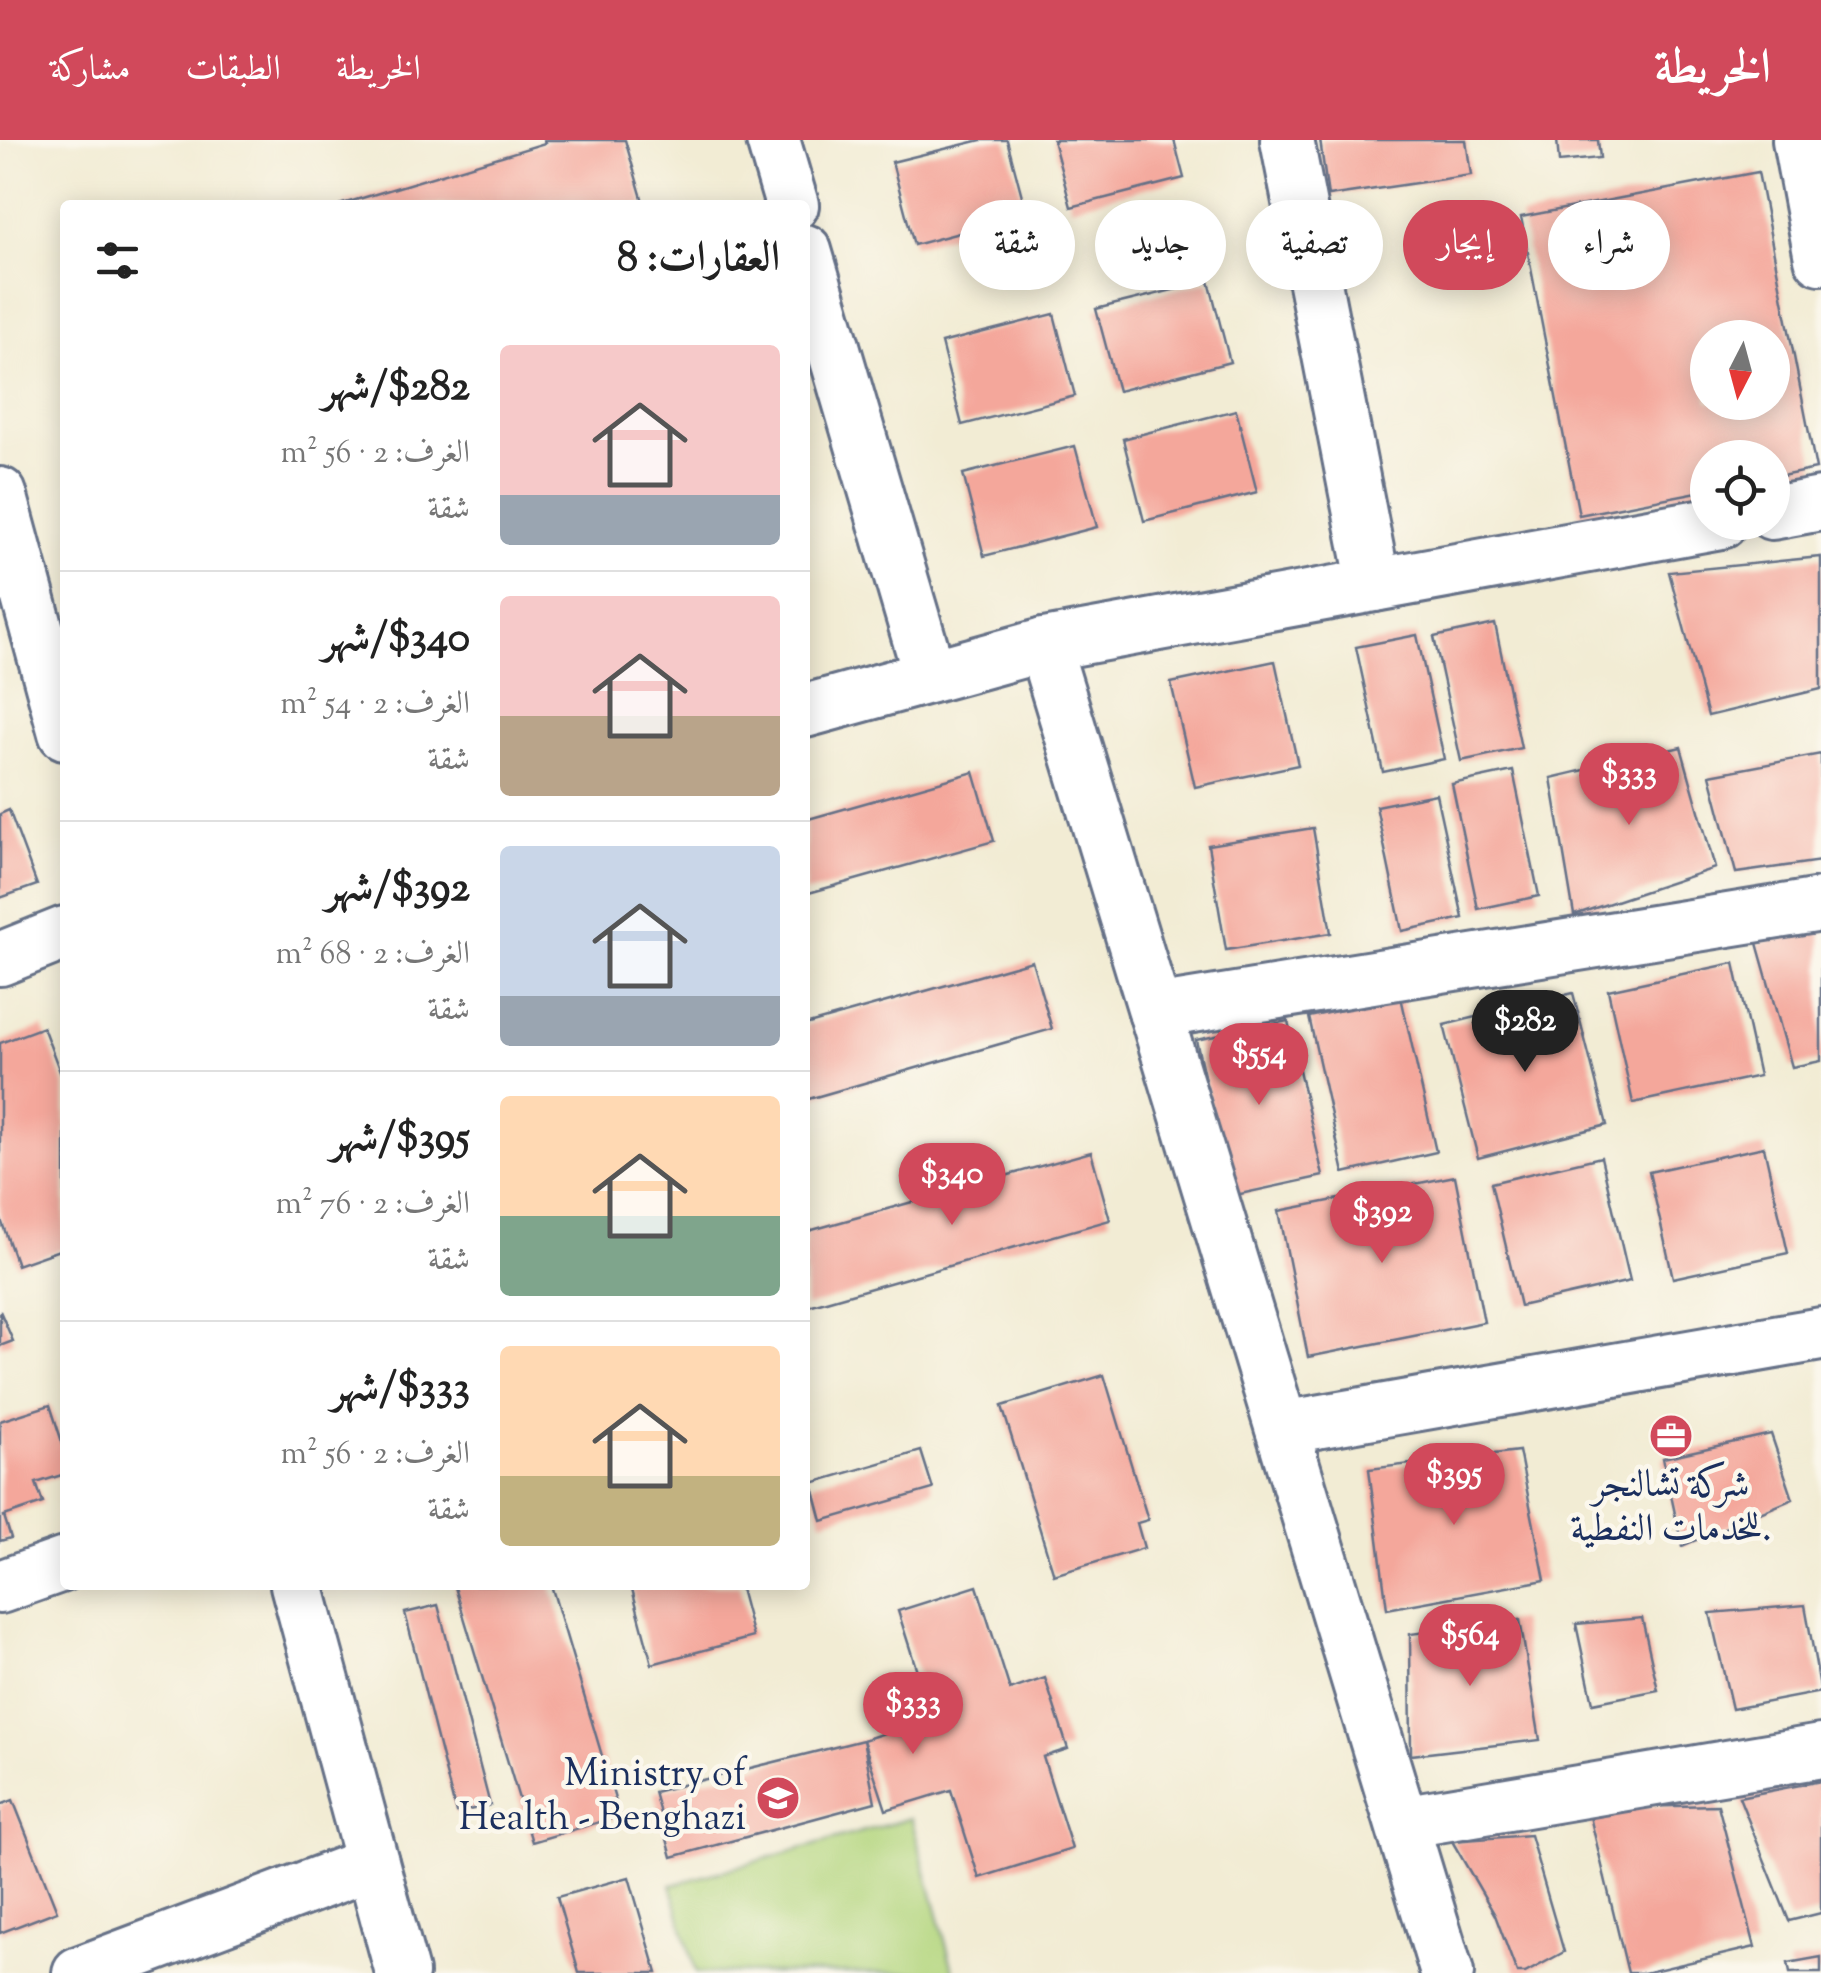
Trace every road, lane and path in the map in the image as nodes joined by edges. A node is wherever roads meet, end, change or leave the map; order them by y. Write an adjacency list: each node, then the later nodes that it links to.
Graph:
1 (772, 140): 4 (street)
2 (1287, 140): 11 (street)
3 (1798, 140): 5 (street)
4 (790, 200)
5 (1821, 258)
6 (810, 267): 13 (street)
7 (0, 494): 15 (street)
8 (1821, 504): 9 (street)
9 (1790, 510)
10 (1690, 528): 11 (street)
11 (1374, 585): 12 (street)
12 (1044, 645): 13 (street); 19 (street)
13 (930, 676): 14 (street)
14 (810, 710)
15 (60, 716)
16 (1821, 905): 19 (street)
17 (60, 935): 18 (street)
18 (0, 958)
19 (1155, 1012): 21 (street)
20 (1821, 1334): 21 (street)
21 (1282, 1428): 26 (street)
22 (60, 1566): 23 (street)
23 (0, 1587)
24 (298, 1590): 27 (street)
25 (1821, 1752): 26 (street)
26 (1402, 1822): 30 (street)
27 (372, 1862): 28 (street); 29 (street)
28 (79, 1973)
29 (402, 1973)
30 (1447, 1973)

